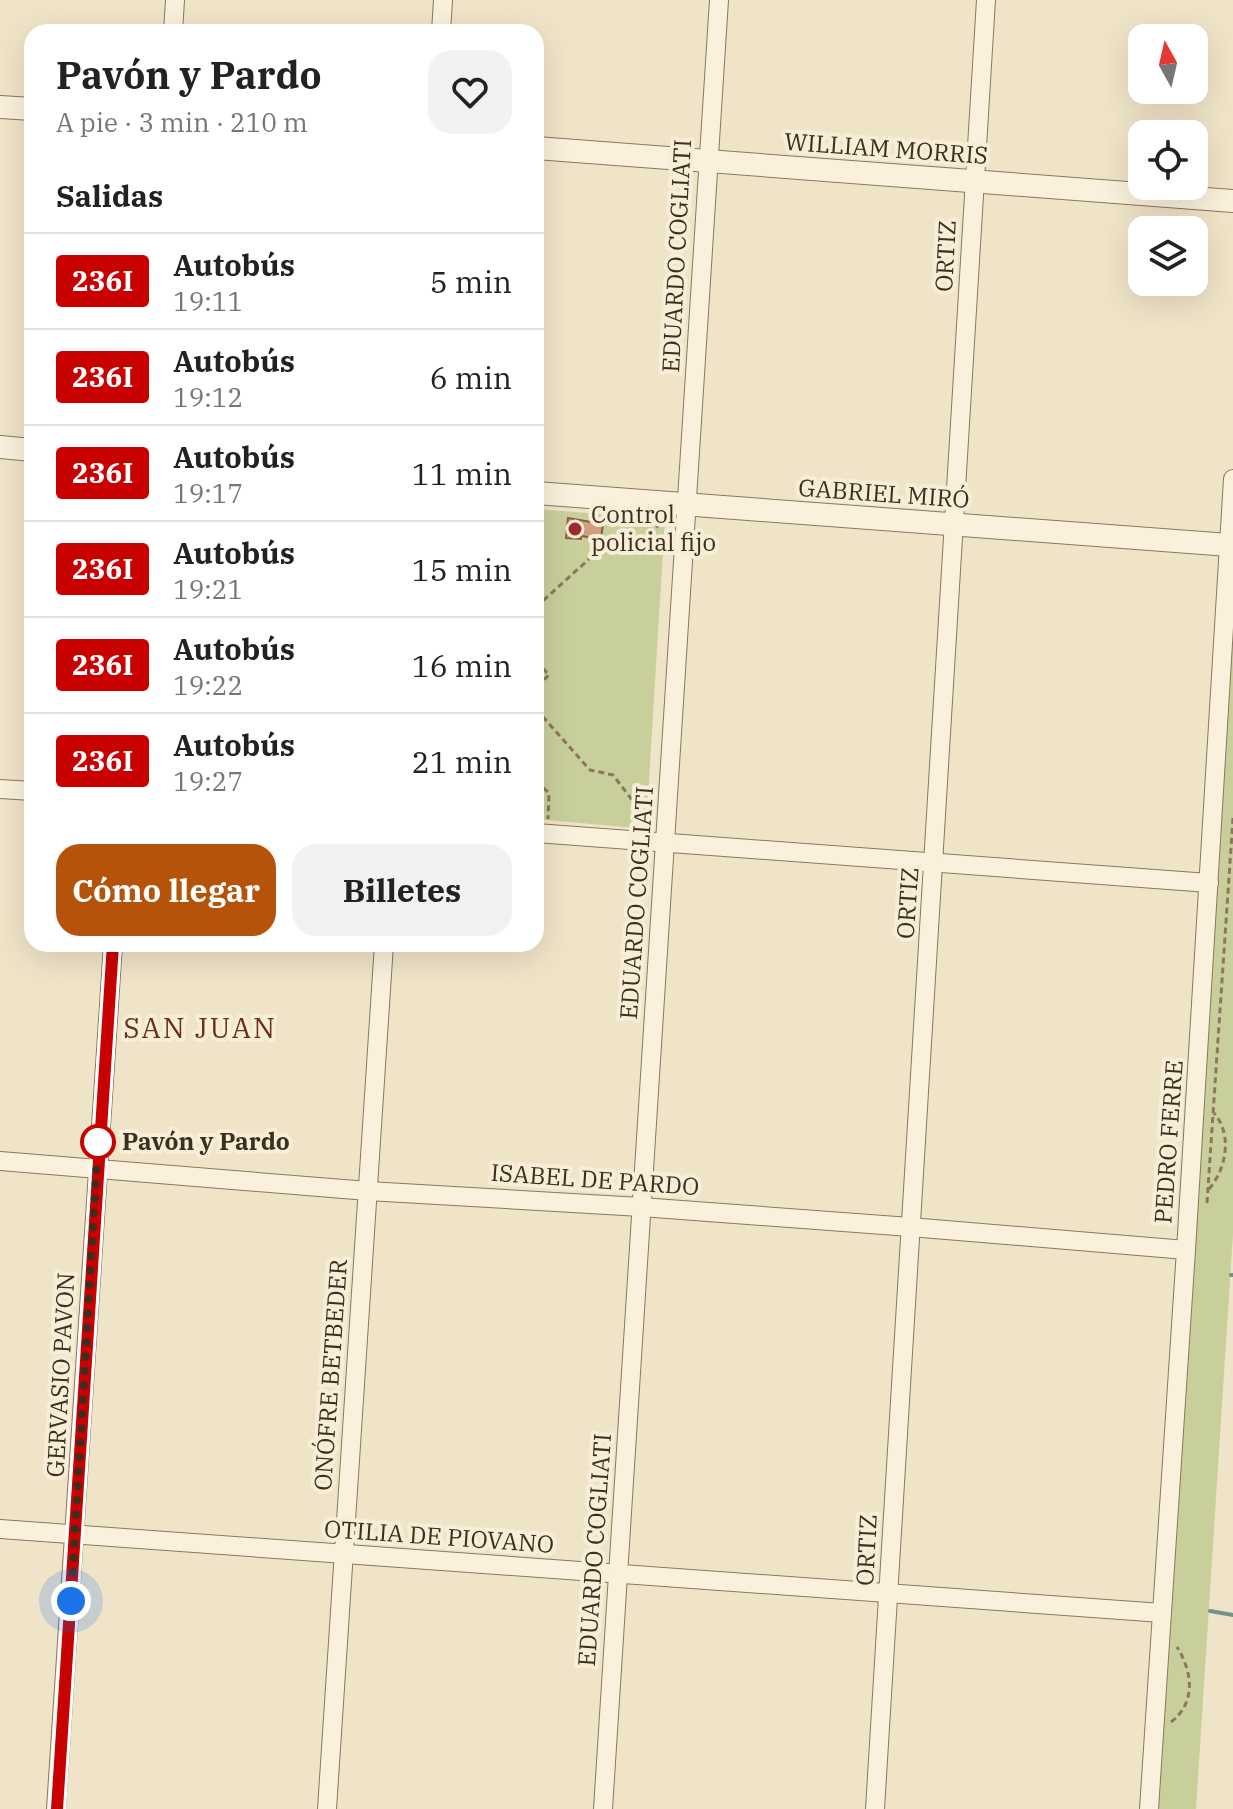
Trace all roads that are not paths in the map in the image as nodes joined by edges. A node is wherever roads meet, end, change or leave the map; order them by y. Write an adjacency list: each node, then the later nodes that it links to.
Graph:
1 (175, 0): 5 (street)
2 (443, 0): 6 (street)
3 (719, 0): 10 (street, EDUARDO COGLIATI)
4 (986, 0): 11 (street, ORTIZ)
5 (174, 24)
6 (442, 24)
7 (0, 107): 8 (street)
8 (24, 108)
9 (544, 149): 10 (street, WILLIAM MORRIS)
10 (706, 161): 11 (street, WILLIAM MORRIS); 17 (street, EDUARDO COGLIATI)
11 (974, 182): 12 (street, WILLIAM MORRIS); 18 (street, ORTIZ)
12 (1233, 201)
13 (0, 447): 14 (street)
14 (24, 449)
15 (1233, 479): 19 (street, PEDRO FERRE)
16 (544, 494): 17 (street, GABRIEL MIRÓ)
17 (688, 506): 18 (street, GABRIEL MIRÓ); 23 (street, EDUARDO COGLIATI)
18 (955, 525): 19 (street, GABRIEL MIRÓ); 24 (street, ORTIZ)
19 (1229, 545): 25 (street, PEDRO FERRE)
20 (0, 789): 21 (street)
21 (24, 790)
22 (544, 834): 23 (street)
23 (665, 844): 24 (street); 31 (street, EDUARDO COGLIATI)
24 (935, 861): 25 (street); 32 (street, ORTIZ)
25 (1209, 883): 33 (street, PEDRO FERRE)
26 (112, 952): 29 (street, GERVASIO PAVON)
27 (383, 952): 30 (street, ONÓFRE BETBEDER)
28 (0, 1161): 29 (street, ISABEL DE PARDO)
29 (97, 1168): 30 (street, ISABEL DE PARDO); 35 (street, GERVASIO PAVON)
30 (368, 1191): 31 (street, ISABEL DE PARDO); 36 (street, ONÓFRE BETBEDER)
31 (641, 1207): 32 (street, ISABEL DE PARDO); 37 (street, EDUARDO COGLIATI)
32 (910, 1227): 33 (street, ISABEL DE PARDO); 38 (street, ORTIZ)
33 (1186, 1250): 39 (street, PEDRO FERRE)
34 (0, 1529): 35 (street, OTILIA DE PIOVANO)
35 (75, 1535): 36 (street, OTILIA DE PIOVANO); 40 (street, GERVASIO PAVON)
36 (342, 1554): 37 (street, OTILIA DE PIOVANO); 41 (street, ONÓFRE BETBEDER)
37 (618, 1574): 38 (street, OTILIA DE PIOVANO); 42 (street, EDUARDO COGLIATI)
38 (889, 1593): 39 (street, OTILIA DE PIOVANO); 43 (street, ORTIZ)
39 (1162, 1613): 44 (street, PEDRO FERRE)
40 (56, 1809)
41 (327, 1809)
42 (603, 1809)
43 (875, 1809)
44 (1149, 1809)

